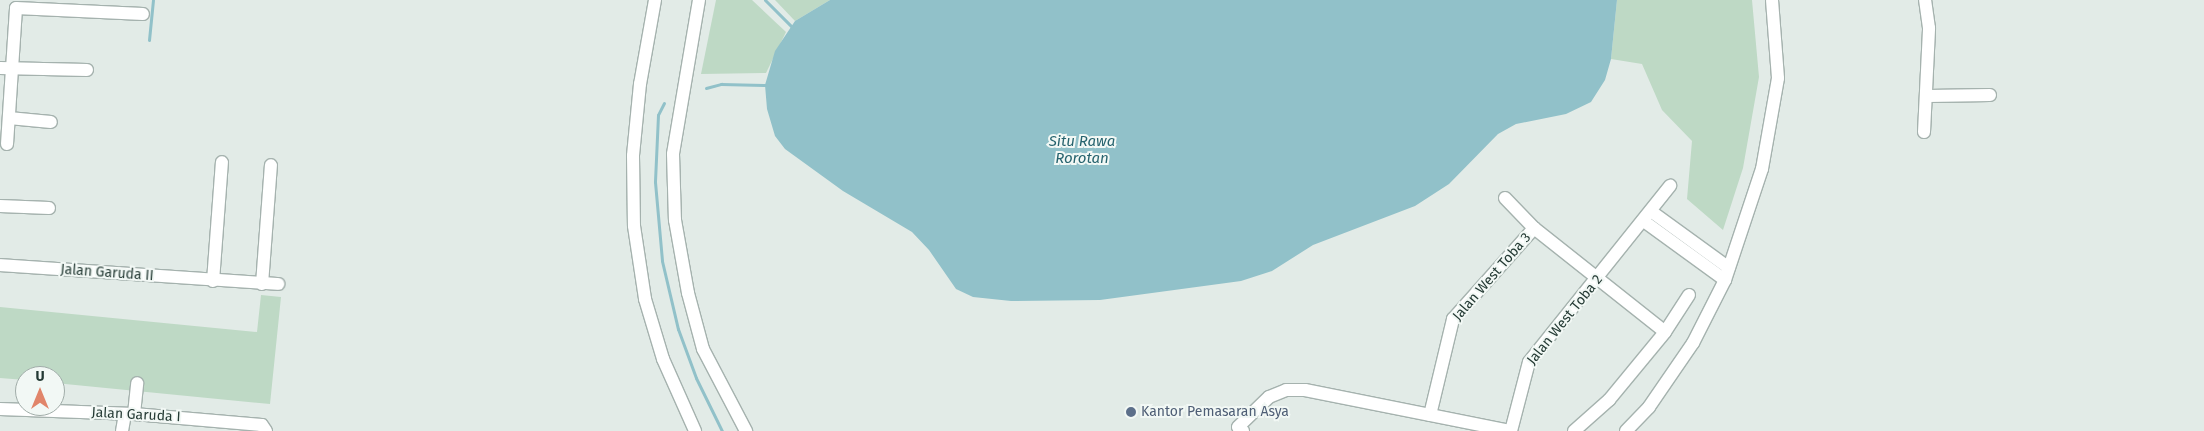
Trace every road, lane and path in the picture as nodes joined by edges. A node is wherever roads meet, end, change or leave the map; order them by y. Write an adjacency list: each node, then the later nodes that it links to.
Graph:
1 (655, 0): 38 (street)
2 (699, 0): 39 (street)
3 (1772, 0): 24 (street)
4 (1924, 0): 10 (street)
5 (16, 4): 6 (street); 7 (street)
6 (143, 14)
7 (6, 68): 8 (street); 11 (street)
8 (87, 70)
9 (1990, 95): 10 (street)
10 (1928, 96): 13 (street)
11 (9, 118): 12 (street); 14 (street)
12 (51, 122)
13 (1924, 132)
14 (7, 144)
15 (222, 162): 26 (street)
16 (271, 166): 27 (street)
17 (1670, 186): 21 (street, Jalan West Toba 2)
18 (1505, 198): 22 (street, Jalan West Toba 3)
19 (0, 206): 20 (street)
20 (49, 208)
21 (1648, 217): 24 (street); 25 (street, Jalan West Toba 2)
22 (1534, 228): 25 (street, Jalan West Toba 3); 34 (street, Jalan West Toba 3)
23 (0, 265): 26 (street, Jalan Garuda II)
24 (1727, 274): 42 (street)
25 (1598, 280): 30 (street, Jalan West Toba 3); 40 (street, Jalan West Toba 2)
26 (213, 281): 27 (street, Jalan Garuda II)
27 (262, 284): 28 (street, Jalan Garuda II)
28 (278, 284)
29 (1689, 296): 30 (street)
30 (1665, 332): 41 (street)
31 (137, 382): 33 (street)
32 (0, 408): 33 (street, Jalan Garuda I)
33 (130, 414): 36 (street); 37 (street, Jalan Garuda I)
34 (1430, 415): 35 (street); 40 (street)
35 (1240, 429)
36 (122, 431)
37 (266, 431)
38 (695, 431)
39 (746, 431)
40 (1511, 431)
41 (1574, 431)
42 (1626, 431)

